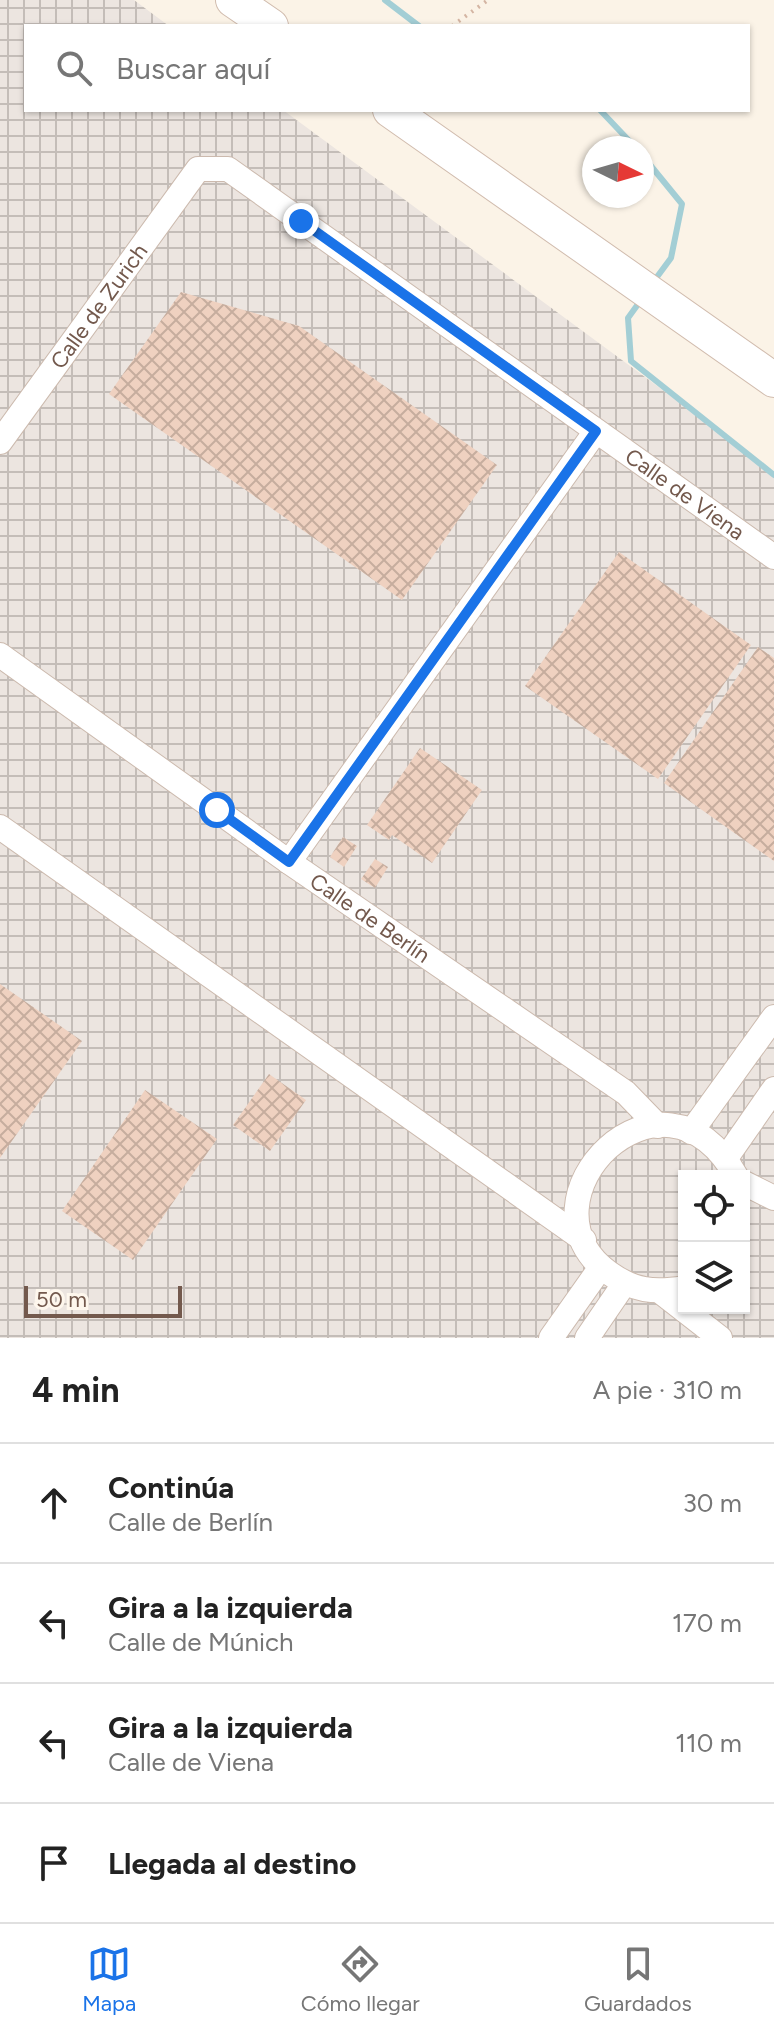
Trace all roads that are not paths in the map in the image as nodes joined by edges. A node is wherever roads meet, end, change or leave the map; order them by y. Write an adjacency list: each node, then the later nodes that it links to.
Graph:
1 (233, 0): 2 (main road)
2 (268, 24)
3 (393, 112): 5 (main road)
4 (198, 169): 6 (street, Calle de Viena); 7 (street, Calle de Zurich)
5 (774, 380)
6 (596, 431): 8 (street, Calle de Viena); 11 (street)
7 (0, 442)
8 (774, 557)
9 (0, 655): 11 (street, Calle de Berlín)
10 (0, 827): 19 (street)
11 (289, 862): 14 (street, Calle de Berlín)
12 (774, 1017): 15 (street)
13 (774, 1089): 16 (street)
14 (658, 1126): 15 (street); 19 (street)
15 (691, 1132): 16 (street)
16 (731, 1167)
17 (750, 1186): 18 (street)
18 (774, 1198)
19 (584, 1240): 20 (street)
20 (601, 1267): 21 (street); 23 (street)
21 (624, 1284): 22 (street); 24 (street)
22 (673, 1290): 25 (street)
23 (551, 1338)
24 (587, 1338)
25 (720, 1338)

